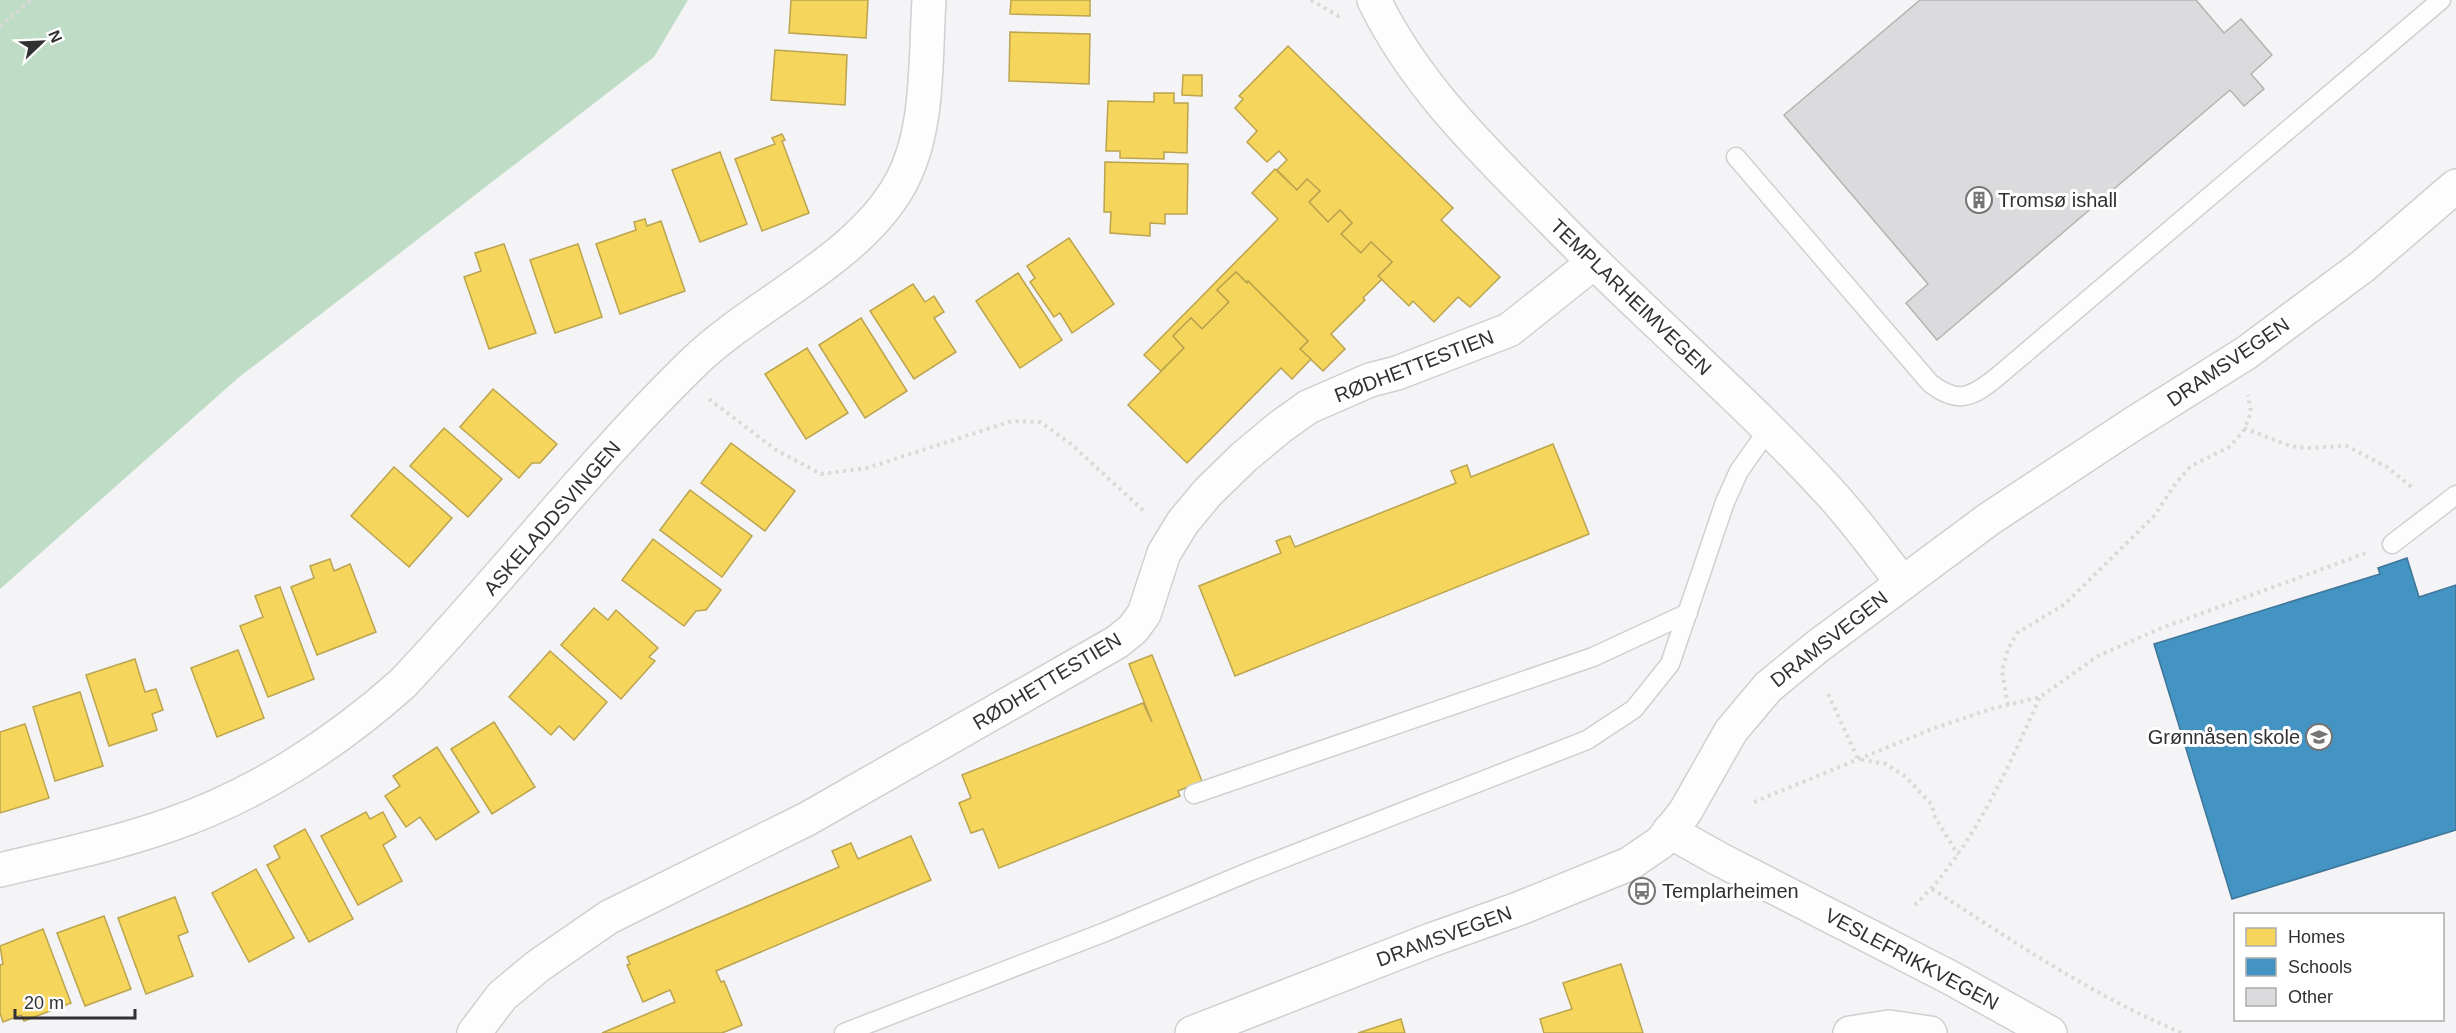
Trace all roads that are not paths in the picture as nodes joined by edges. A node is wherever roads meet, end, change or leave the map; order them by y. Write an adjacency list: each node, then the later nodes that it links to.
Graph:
1 (929, 0): 14 (street, ASKELADDSVINGEN)
2 (1374, 0): 6 (street, TEMPLARHEIMVEGEN)
3 (2441, 0): 4 (lane)
4 (1737, 157)
5 (2456, 186): 10 (street, DRAMSVEGEN)
6 (1593, 263): 7 (street, TEMPLARHEIMVEGEN); 16 (street, RØDHETTESTIEN)
7 (1768, 430): 10 (street, TEMPLARHEIMVEGEN); 11 (lane)
8 (2456, 495): 9 (lane)
9 (2392, 544)
10 (1902, 582): 13 (street, DRAMSVEGEN)
11 (1688, 613): 12 (lane); 17 (lane)
12 (1194, 794)
13 (1669, 831): 15 (street, VESLEFRIKKVEGEN); 18 (street, DRAMSVEGEN)
14 (0, 870)
15 (2029, 1029)
16 (474, 1033)
17 (844, 1033)
18 (1192, 1033)
19 (1850, 1033): 20 (street)
20 (1930, 1033)

